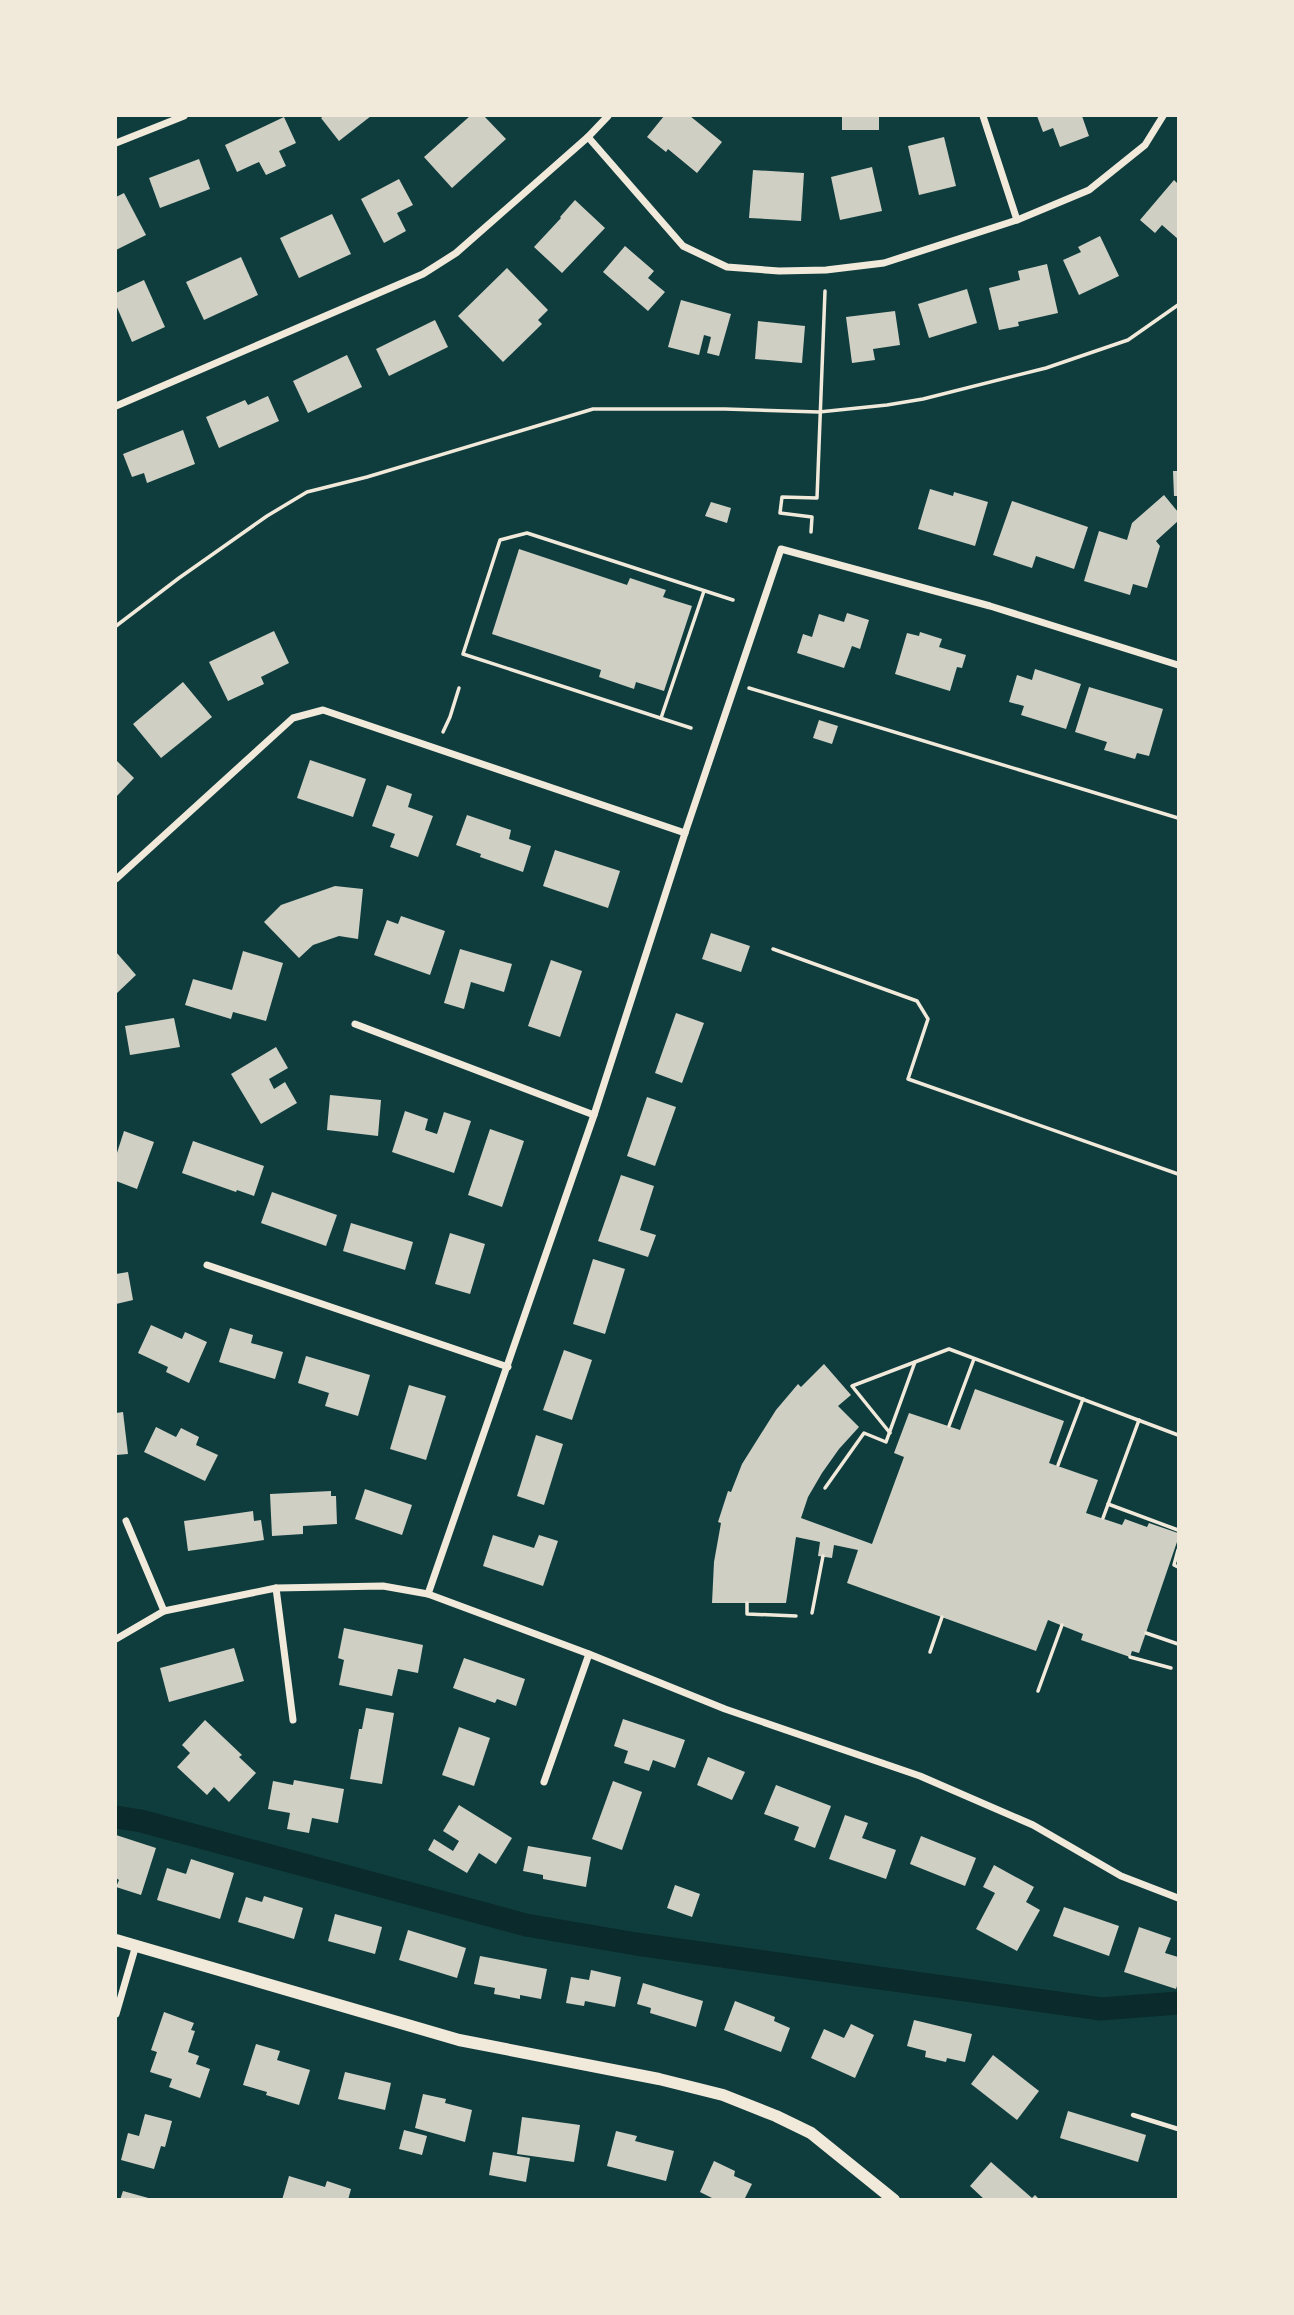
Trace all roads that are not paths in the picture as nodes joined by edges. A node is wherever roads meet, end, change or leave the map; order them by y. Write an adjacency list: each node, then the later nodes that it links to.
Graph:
1 (184, 116): 6 (street)
2 (608, 116): 5 (street)
3 (983, 116): 7 (street)
4 (1163, 116): 7 (street)
5 (588, 137): 7 (street); 8 (street)
6 (116, 143)
7 (1017, 220)
8 (116, 406)
9 (1178, 665): 10 (street)
10 (685, 833): 11 (street); 13 (street)
11 (116, 879)
12 (355, 1024): 13 (street)
13 (594, 1115): 15 (street)
14 (207, 1265): 15 (street)
15 (508, 1367): 18 (street)
16 (126, 1521): 19 (street)
17 (276, 1588): 18 (street); 19 (street); 22 (street)
18 (428, 1594): 21 (street)
19 (164, 1611): 20 (street)
20 (116, 1639)
21 (589, 1654): 23 (street); 24 (street)
22 (293, 1720)
23 (544, 1782)
24 (1178, 1898)
25 (116, 1940): 26 (street)
26 (136, 1945): 27 (street); 30 (street)
27 (116, 2014)
28 (1133, 2115): 29 (lane)
29 (1178, 2129)
30 (894, 2200)

